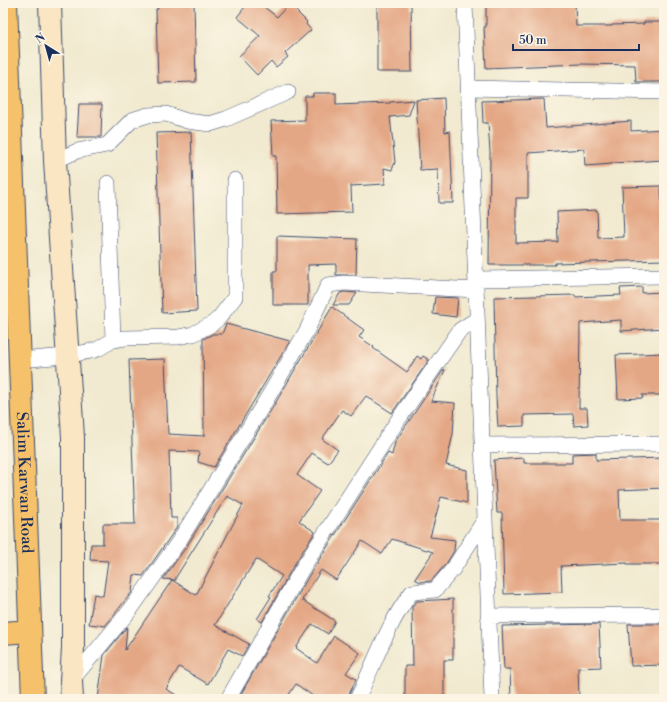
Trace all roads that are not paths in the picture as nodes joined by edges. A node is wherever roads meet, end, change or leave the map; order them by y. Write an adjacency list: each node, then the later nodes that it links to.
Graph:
1 (6, 3): 15 (main road, Salim Karwan Road)
2 (50, 3): 7 (street)
3 (465, 3): 4 (street)
4 (469, 88): 6 (street); 11 (street)
5 (288, 92): 7 (street)
6 (664, 92)
7 (55, 161): 14 (street)
8 (235, 180): 13 (street)
9 (108, 183): 13 (street)
10 (664, 276): 11 (street)
11 (476, 285): 12 (street); 23 (street)
12 (477, 319): 17 (street); 25 (street)
13 (113, 340): 14 (street)
14 (66, 356): 15 (street); 23 (street)
15 (19, 360): 21 (main road, Salim Karwan Road)
16 (664, 444): 17 (street)
17 (482, 445): 18 (street)
18 (485, 519): 20 (street); 26 (street)
19 (664, 615): 20 (street)
20 (488, 616): 27 (street)
21 (30, 632): 22 (main road); 24 (main road, Salim Karwan Road)
22 (3, 633)
23 (71, 690)
24 (33, 699)
25 (228, 699)
26 (357, 699)
27 (492, 699)

